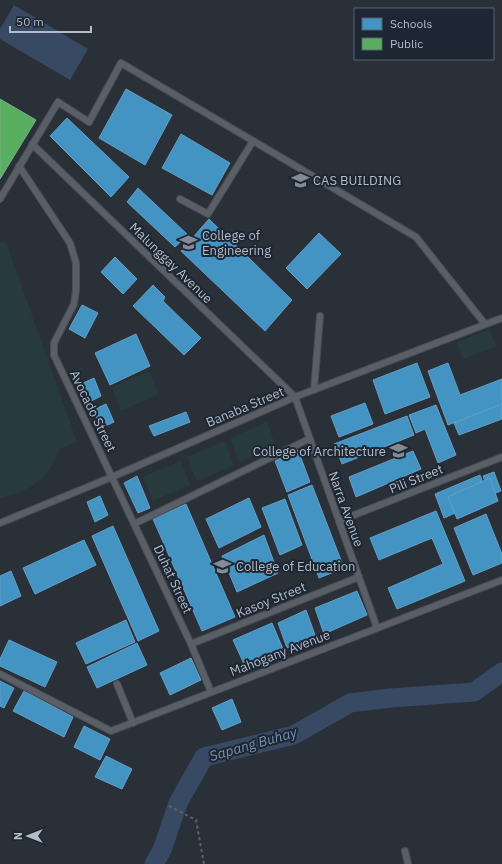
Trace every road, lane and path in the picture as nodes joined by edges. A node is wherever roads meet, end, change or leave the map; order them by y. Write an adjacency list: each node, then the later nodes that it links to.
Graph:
1 (253, 141): 2 (lane); 5 (lane); 8 (lane)
2 (32, 144): 3 (lane); 10 (lane, Malunggay Avenue)
3 (19, 166): 4 (lane); 13 (lane, Avocado Street)
4 (0, 199)
5 (180, 200)
6 (320, 316): 9 (lane)
7 (502, 318): 8 (lane, Banaba Street)
8 (485, 324): 9 (lane, Banaba Street)
9 (314, 390): 10 (lane, Banaba Street)
10 (295, 397): 11 (lane, Narra Avenue); 13 (lane, Banaba Street)
11 (309, 440): 14 (lane, Narra Avenue); 16 (lane)
12 (502, 457): 14 (lane, Pili Street)
13 (112, 477): 15 (lane, Banaba Street); 16 (lane, Duhat Street)
14 (339, 521): 17 (lane, Narra Avenue)
15 (0, 523)
16 (134, 524): 20 (lane, Duhat Street)
17 (359, 577): 19 (lane, Narra Avenue); 20 (lane, Kasoy Street)
18 (502, 580): 19 (lane, Mahogany Avenue)
19 (377, 628): 23 (lane, Mahogany Avenue)
20 (191, 644): 23 (lane, Duhat Street)
21 (0, 674): 24 (lane, Mahogany Avenue)
22 (117, 684): 24 (lane)
23 (211, 692): 24 (lane, Mahogany Avenue)
24 (132, 723)
25 (169, 806): 27 (path)
26 (405, 851): 28 (lane)
27 (204, 864)
28 (408, 864)

